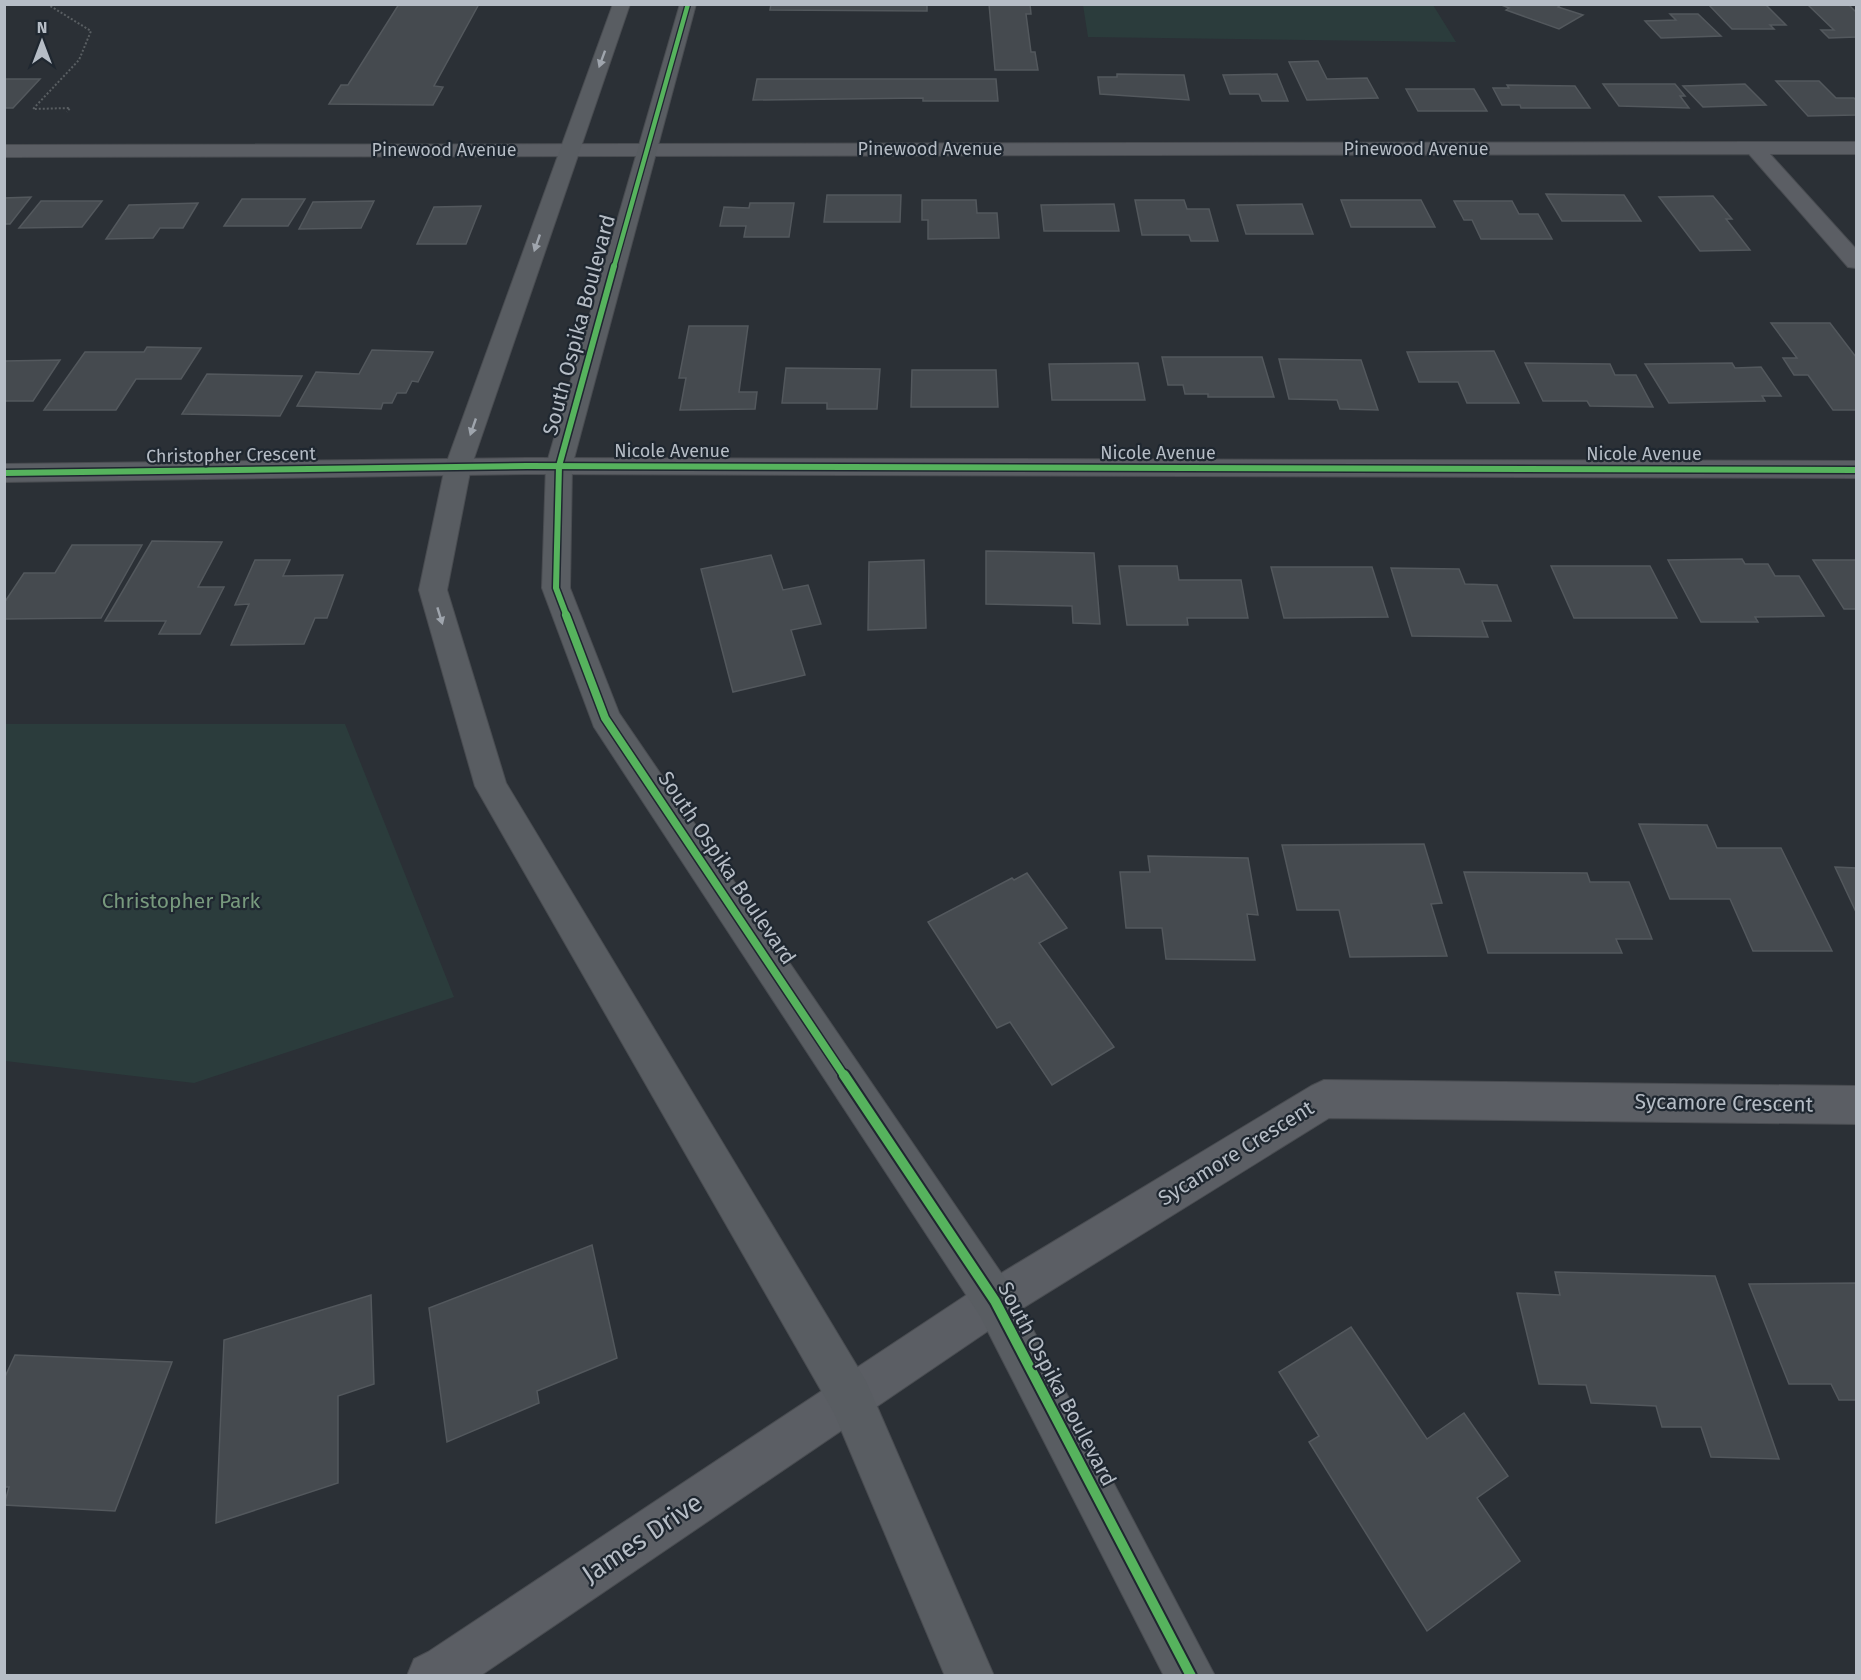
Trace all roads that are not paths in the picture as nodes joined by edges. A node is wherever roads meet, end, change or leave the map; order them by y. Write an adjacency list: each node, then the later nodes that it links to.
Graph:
1 (622, 4): 5 (main road, one-way to 5)
2 (688, 4): 6 (main road, South Ospika Boulevard)
3 (1754, 148): 4 (street, Pinewood Avenue); 6 (street, Pinewood Avenue); 8 (street)
4 (1857, 148)
5 (569, 150): 6 (street, Pinewood Avenue); 7 (street, Pinewood Avenue); 10 (main road, one-way to 10)
6 (646, 150): 9 (main road, South Ospika Boulevard)
7 (4, 151)
8 (1857, 262)
9 (559, 466): 10 (street, Nicole Avenue); 11 (street, Nicole Avenue); 14 (main road, South Ospika Boulevard)
10 (459, 468): 12 (street, Christopher Crescent); 15 (main road, one-way to 15)
11 (1857, 470)
12 (4, 473)
13 (1857, 1105): 14 (street, Sycamore Crescent)
14 (994, 1302): 15 (street, Sycamore Crescent); 18 (main road, South Ospika Boulevard)
15 (850, 1397): 16 (street, James Drive); 17 (main road)
16 (432, 1676)
17 (970, 1676)
18 (1191, 1676)

